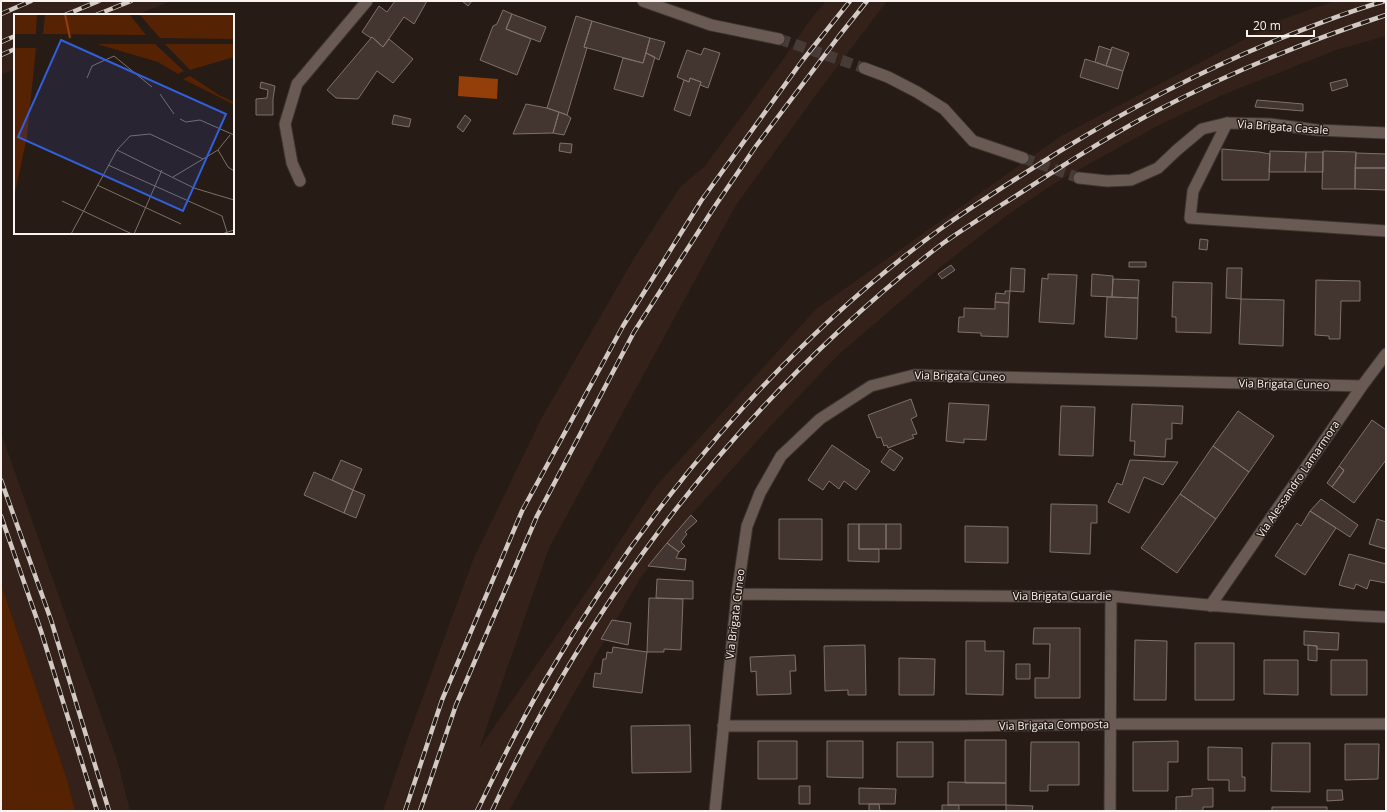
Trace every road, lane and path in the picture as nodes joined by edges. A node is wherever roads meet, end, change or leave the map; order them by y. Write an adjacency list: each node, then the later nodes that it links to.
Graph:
1 (367, 1): 9 (street)
2 (643, 1): 3 (street)
3 (780, 39)
4 (864, 68): 7 (street)
5 (1227, 123): 6 (street, Via Brigata Casale); 8 (street, Via Brigata Casale); 10 (street)
6 (1386, 133)
7 (1023, 158)
8 (1079, 178)
9 (300, 181)
10 (1386, 231)
11 (1386, 354): 12 (street, Via Alessandro Lamarmora)
12 (1362, 386): 13 (street, Via Brigata Cuneo); 15 (street, Via Alessandro Lamarmora)
13 (736, 594): 14 (street, Via Brigata Guardie); 19 (street, Via Brigata Cuneo)
14 (1111, 596): 15 (street, Via Brigata Guardie); 17 (street)
15 (1210, 606): 16 (street, Via Brigata Guardie)
16 (1386, 617)
17 (1111, 724): 18 (street, Via Brigata Composta); 19 (street, Via Brigata Composta); 21 (street)
18 (1386, 724)
19 (723, 726): 20 (street, Via Brigata Cuneo)
20 (715, 811)
21 (1110, 811)

